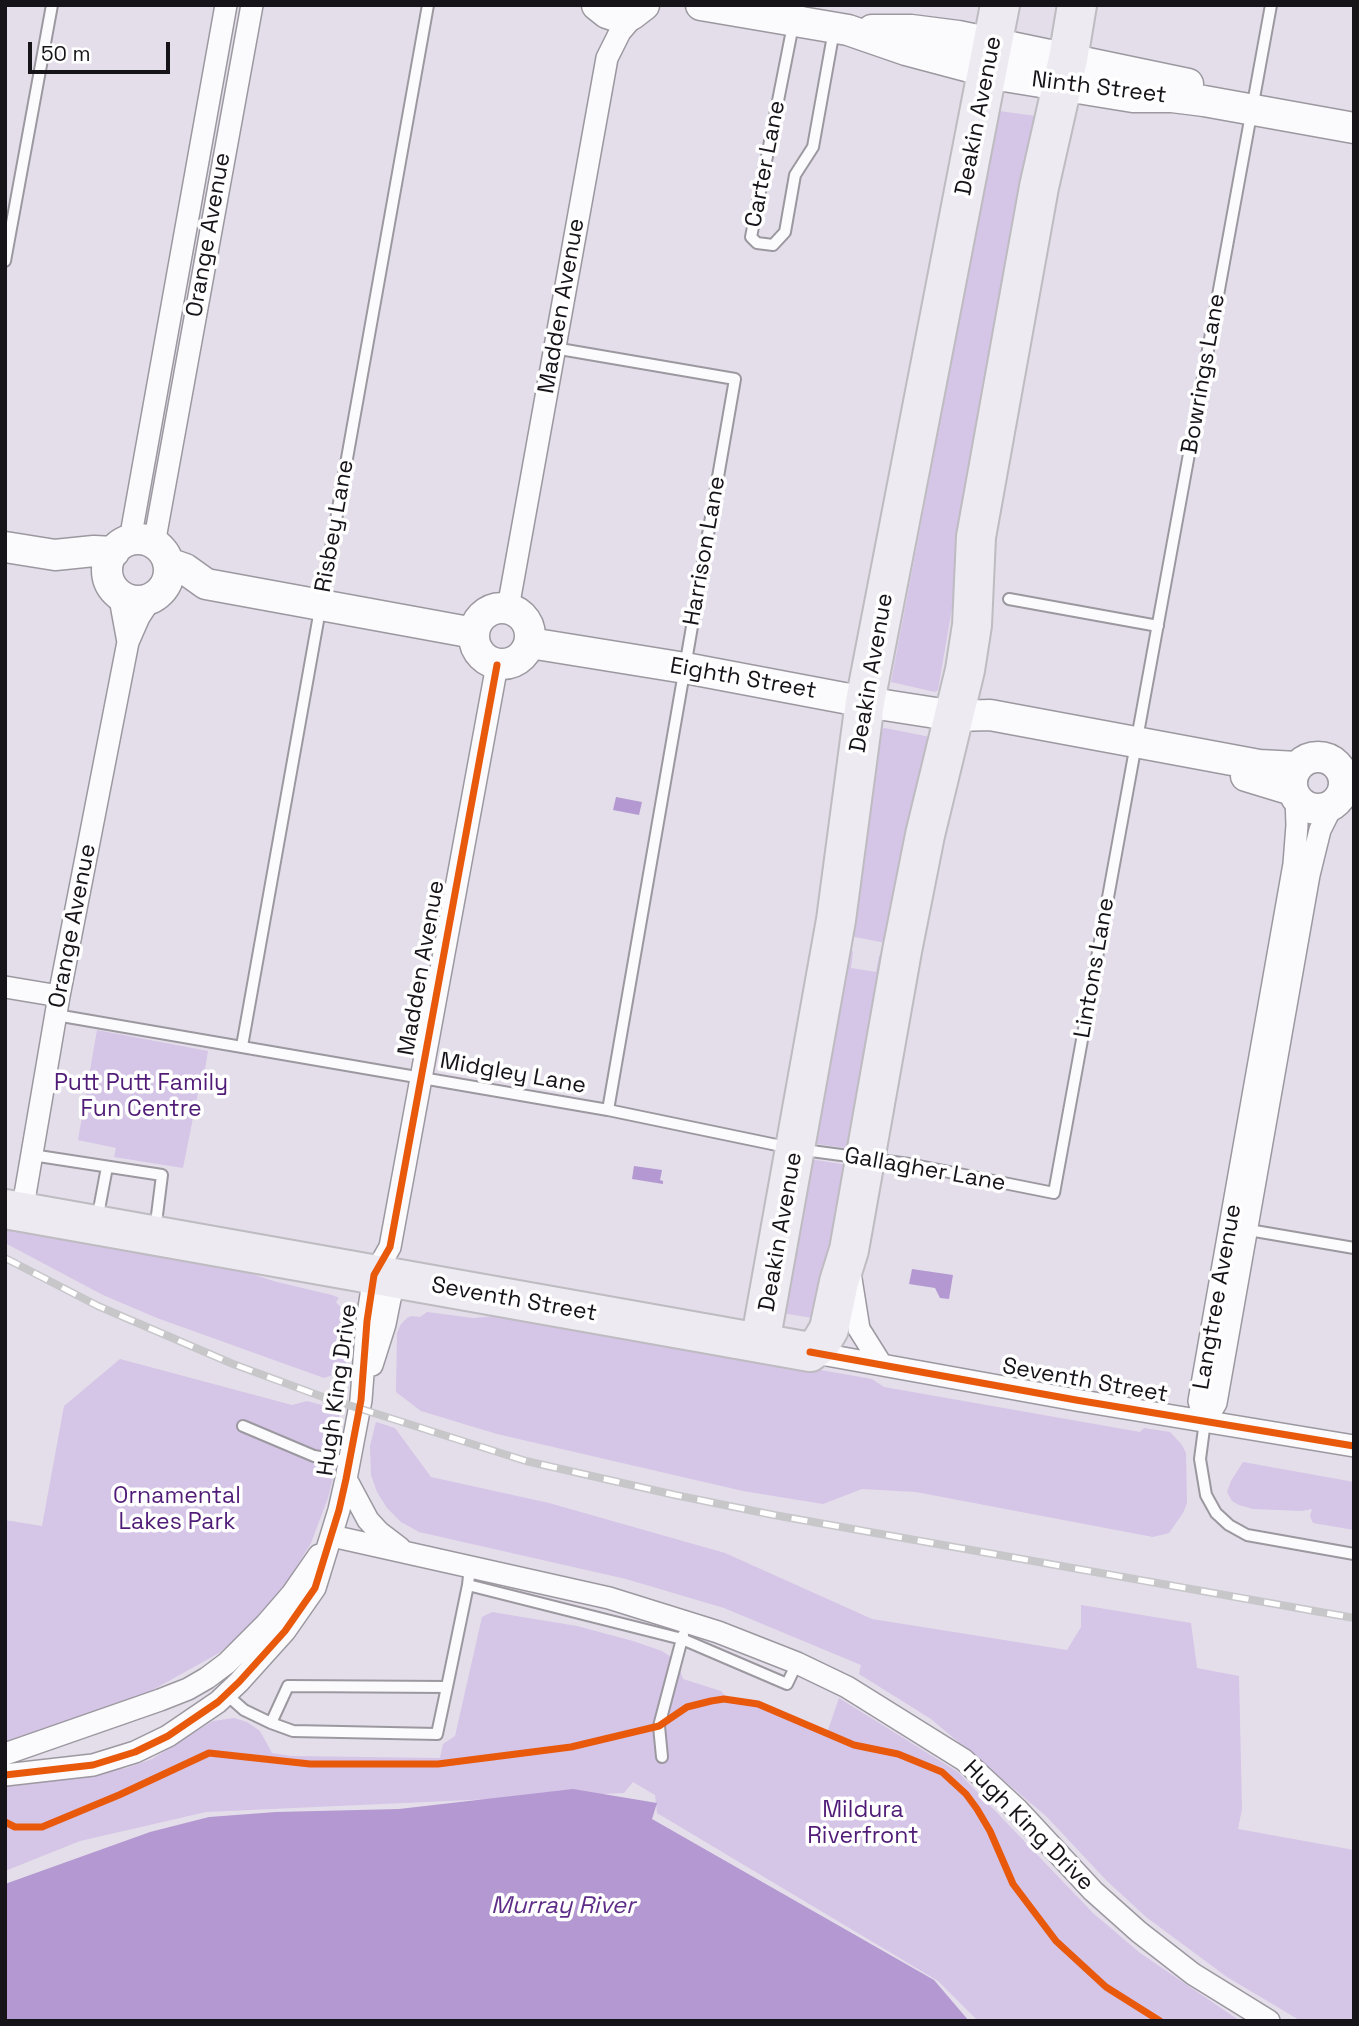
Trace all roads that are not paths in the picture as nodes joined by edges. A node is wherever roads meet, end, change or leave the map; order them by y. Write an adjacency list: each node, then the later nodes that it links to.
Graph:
1 (52, 5): 21 (lane)
2 (226, 5): 18 (street, Orange Avenue)
3 (252, 5): 19 (street, Orange Avenue)
4 (428, 5): 30 (lane, Risbey Lane)
5 (597, 5): 10 (street); 13 (street)
6 (701, 5): 11 (street, Ninth Street)
7 (1000, 5): 14 (highway, Deakin Avenue)
8 (1077, 5): 15 (highway)
9 (1271, 5): 16 (lane, Bowrings Lane)
10 (643, 7): 13 (street, Madden Avenue)
11 (797, 13): 12 (street, Ninth Street); 12 (lane, Carter Lane)
12 (842, 29): 14 (street, Ninth Street)
13 (607, 58): 24 (street, Madden Avenue)
14 (989, 58): 15 (street, Ninth Street); 38 (highway, Deakin Avenue)
15 (1065, 73): 16 (street, Ninth Street); 39 (highway)
16 (1253, 104): 17 (street, Ninth Street); 20 (street, Ninth Street); 32 (lane, Bowrings Lane)
17 (1354, 115)
18 (206, 123): 19 (street, Orange Avenue); 22 (street, Orange Avenue)
19 (229, 127): 23 (street, Orange Avenue)
20 (1354, 128)
21 (5, 261)
22 (167, 337): 23 (street, Orange Avenue); 25 (street, Orange Avenue)
23 (189, 342): 26 (street, Orange Avenue)
24 (554, 348): 31 (street, Madden Avenue); 37 (lane, Harrison Lane)
25 (143, 474): 26 (street); 28 (street, Orange Avenue)
26 (165, 478): 28 (street, Orange Avenue)
27 (5, 547): 28 (street)
28 (139, 569): 30 (street); 34 (street, Orange Avenue); 34 (street, Orange Avenue)
29 (1009, 599): 32 (lane)
30 (321, 604): 33 (street); 45 (lane, Risbey Lane)
31 (508, 608): 33 (street); 35 (street)
32 (1157, 626): 40 (lane, Bowrings Lane)
33 (474, 633): 36 (street)
34 (128, 642): 44 (street, Orange Avenue)
35 (530, 643): 36 (street); 37 (street, Eighth Street)
36 (497, 665): 46 (street, Madden Avenue)
37 (685, 668): 38 (street, Eighth Street); 47 (lane, Harrison Lane)
38 (865, 702): 39 (street, Eighth Street); 48 (highway, Deakin Avenue)
39 (955, 716): 40 (street, Eighth Street); 50 (highway)
40 (1134, 749): 41 (street, Eighth Street); 52 (lane, Lintons Lane)
41 (1295, 785): 42 (street); 42 (street); 55 (street, Langtree Avenue)
42 (1344, 790): 55 (street, Langtree Avenue)
43 (5, 987): 44 (street)
44 (58, 1005): 45 (lane, Midgley Lane); 49 (street, Orange Avenue)
45 (242, 1046): 46 (lane, Midgley Lane)
46 (422, 1077): 47 (lane, Midgley Lane); 59 (street, Madden Avenue)
47 (608, 1110): 48 (lane, Midgley Lane)
48 (796, 1149): 50 (lane, Gallagher Lane); 60 (highway, Deakin Avenue)
49 (32, 1155): 51 (lane); 53 (street, Orange Avenue)
50 (864, 1160): 52 (lane, Gallagher Lane); 58 (highway)
51 (107, 1167): 54 (lane); 56 (lane)
52 (1054, 1193)
53 (13, 1210): 54 (highway, Seventh Street)
54 (96, 1226): 56 (highway, Seventh Street)
55 (1238, 1228): 57 (lane); 63 (street, Langtree Avenue)
56 (155, 1237): 59 (highway, Seventh Street)
57 (1354, 1248)
58 (849, 1250): 61 (highway); 62 (street)
59 (386, 1267): 60 (highway, Seventh Street); 66 (street, Hugh King Drive)
60 (760, 1343): 61 (highway, Seventh Street)
61 (810, 1352): 62 (street, Seventh Street)
62 (881, 1364): 63 (street, Seventh Street)
63 (1205, 1421): 65 (street, Seventh Street); 69 (lane)
64 (243, 1426): 66 (lane)
65 (1354, 1446)
66 (348, 1470): 67 (street, Hugh King Drive); 68 (street, Hugh King Drive)
67 (332, 1536): 68 (street, Hugh King Drive); 72 (street, Hugh King Drive); 74 (street, Hugh King Drive)
68 (408, 1553): 70 (street, Hugh King Drive)
69 (1354, 1554)
70 (469, 1575): 71 (street, Hugh King Drive); 73 (lane)
71 (685, 1630): 77 (lane); 79 (street, Hugh King Drive)
72 (224, 1665): 74 (street); 76 (street, Hugh King Drive)
73 (447, 1687): 75 (lane); 75 (lane)
74 (233, 1688): 75 (lane); 78 (street, Hugh King Drive)
75 (271, 1723)
76 (5, 1754)
77 (662, 1757)
78 (5, 1776)
79 (1269, 2021)

